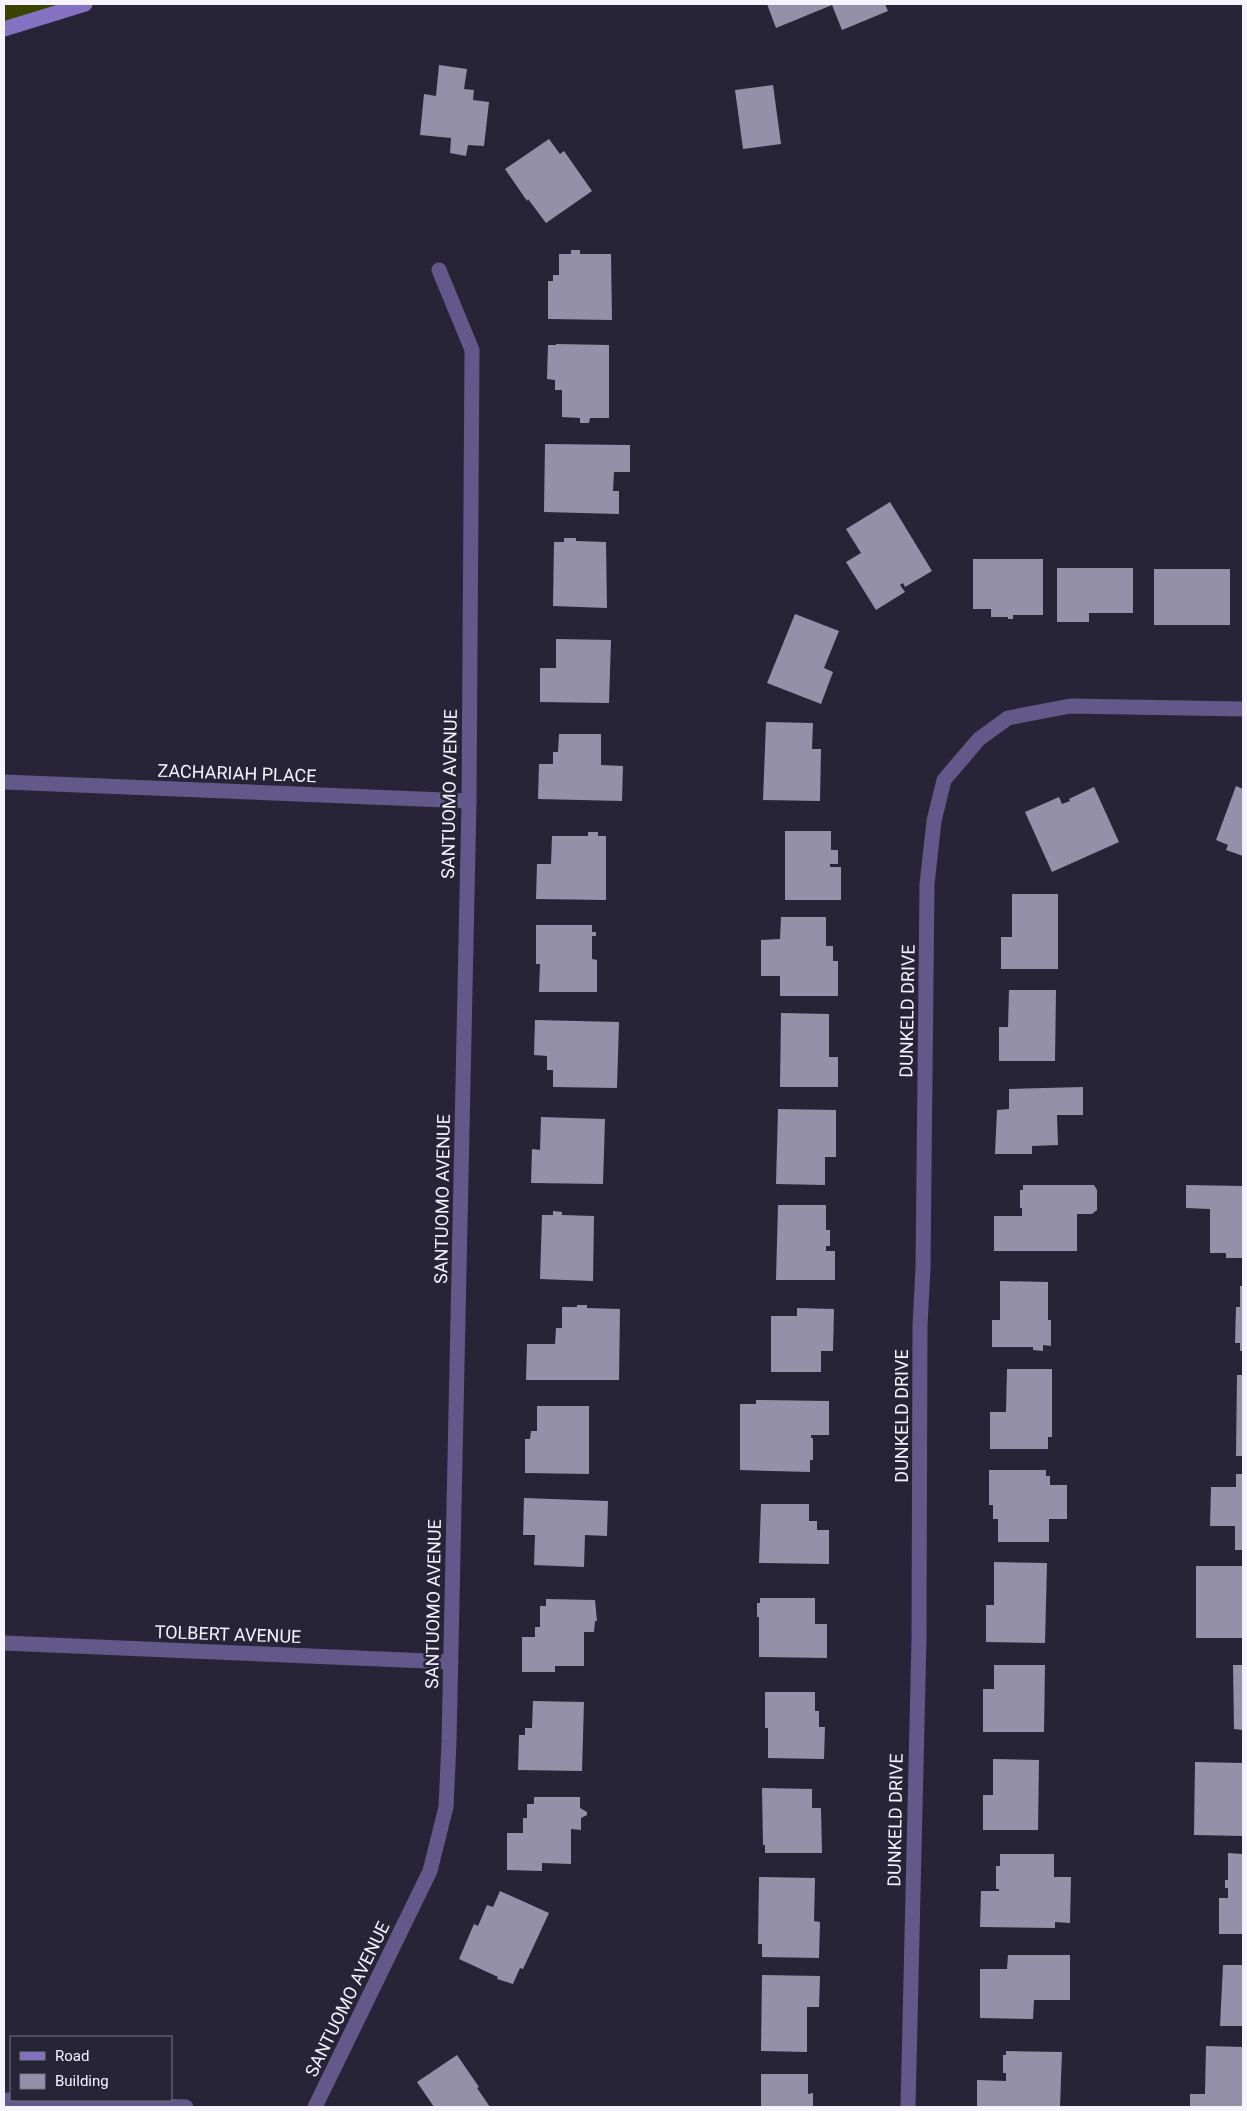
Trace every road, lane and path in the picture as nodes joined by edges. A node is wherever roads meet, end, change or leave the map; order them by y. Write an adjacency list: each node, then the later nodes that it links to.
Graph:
1 (85, 4): 2 (main road)
2 (4, 29)
3 (439, 270): 6 (street, SANTUOMO AVENUE)
4 (1243, 709): 12 (street, DUNKELD DRIVE)
5 (4, 782): 6 (street, ZACHARIAH PLACE)
6 (468, 801): 8 (street, SANTUOMO AVENUE)
7 (4, 1644): 8 (street, TOLBERT AVENUE)
8 (451, 1662): 11 (street, SANTUOMO AVENUE)
9 (30, 2101): 10 (street)
10 (186, 2107)
11 (315, 2107)
12 (908, 2107)

